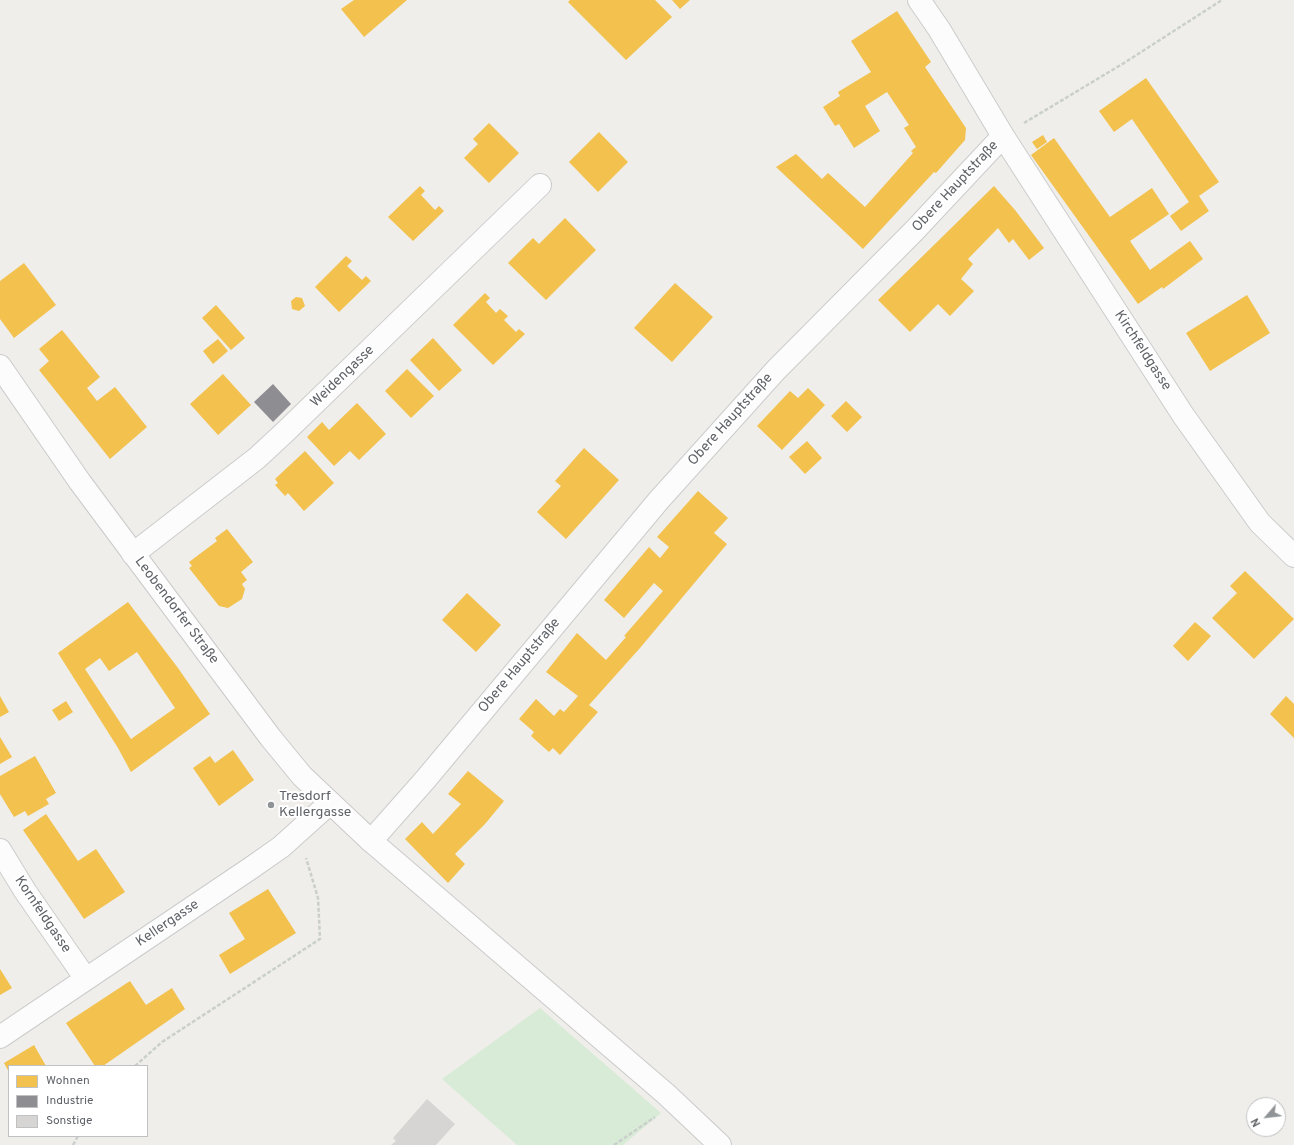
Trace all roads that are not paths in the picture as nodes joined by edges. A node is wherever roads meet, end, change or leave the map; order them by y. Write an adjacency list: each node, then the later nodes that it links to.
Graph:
1 (919, 0): 2 (street, Obere Hauptstraße)
2 (1003, 136): 6 (street, Kirchfeldgasse); 8 (street, Obere Hauptstraße)
3 (540, 185): 5 (street, Weidengasse)
4 (0, 366): 5 (street, Leobendorfer Straße)
5 (133, 554): 7 (street, Leobendorfer Straße)
6 (1294, 556)
7 (330, 803): 8 (street, Leobendorfer Straße); 10 (street, Kellergasse)
8 (371, 841): 12 (street, Leobendorfer Straße)
9 (0, 850): 10 (street, Kornfeldgasse)
10 (86, 979): 11 (street, Kellergasse)
11 (0, 1037)
12 (720, 1145)

